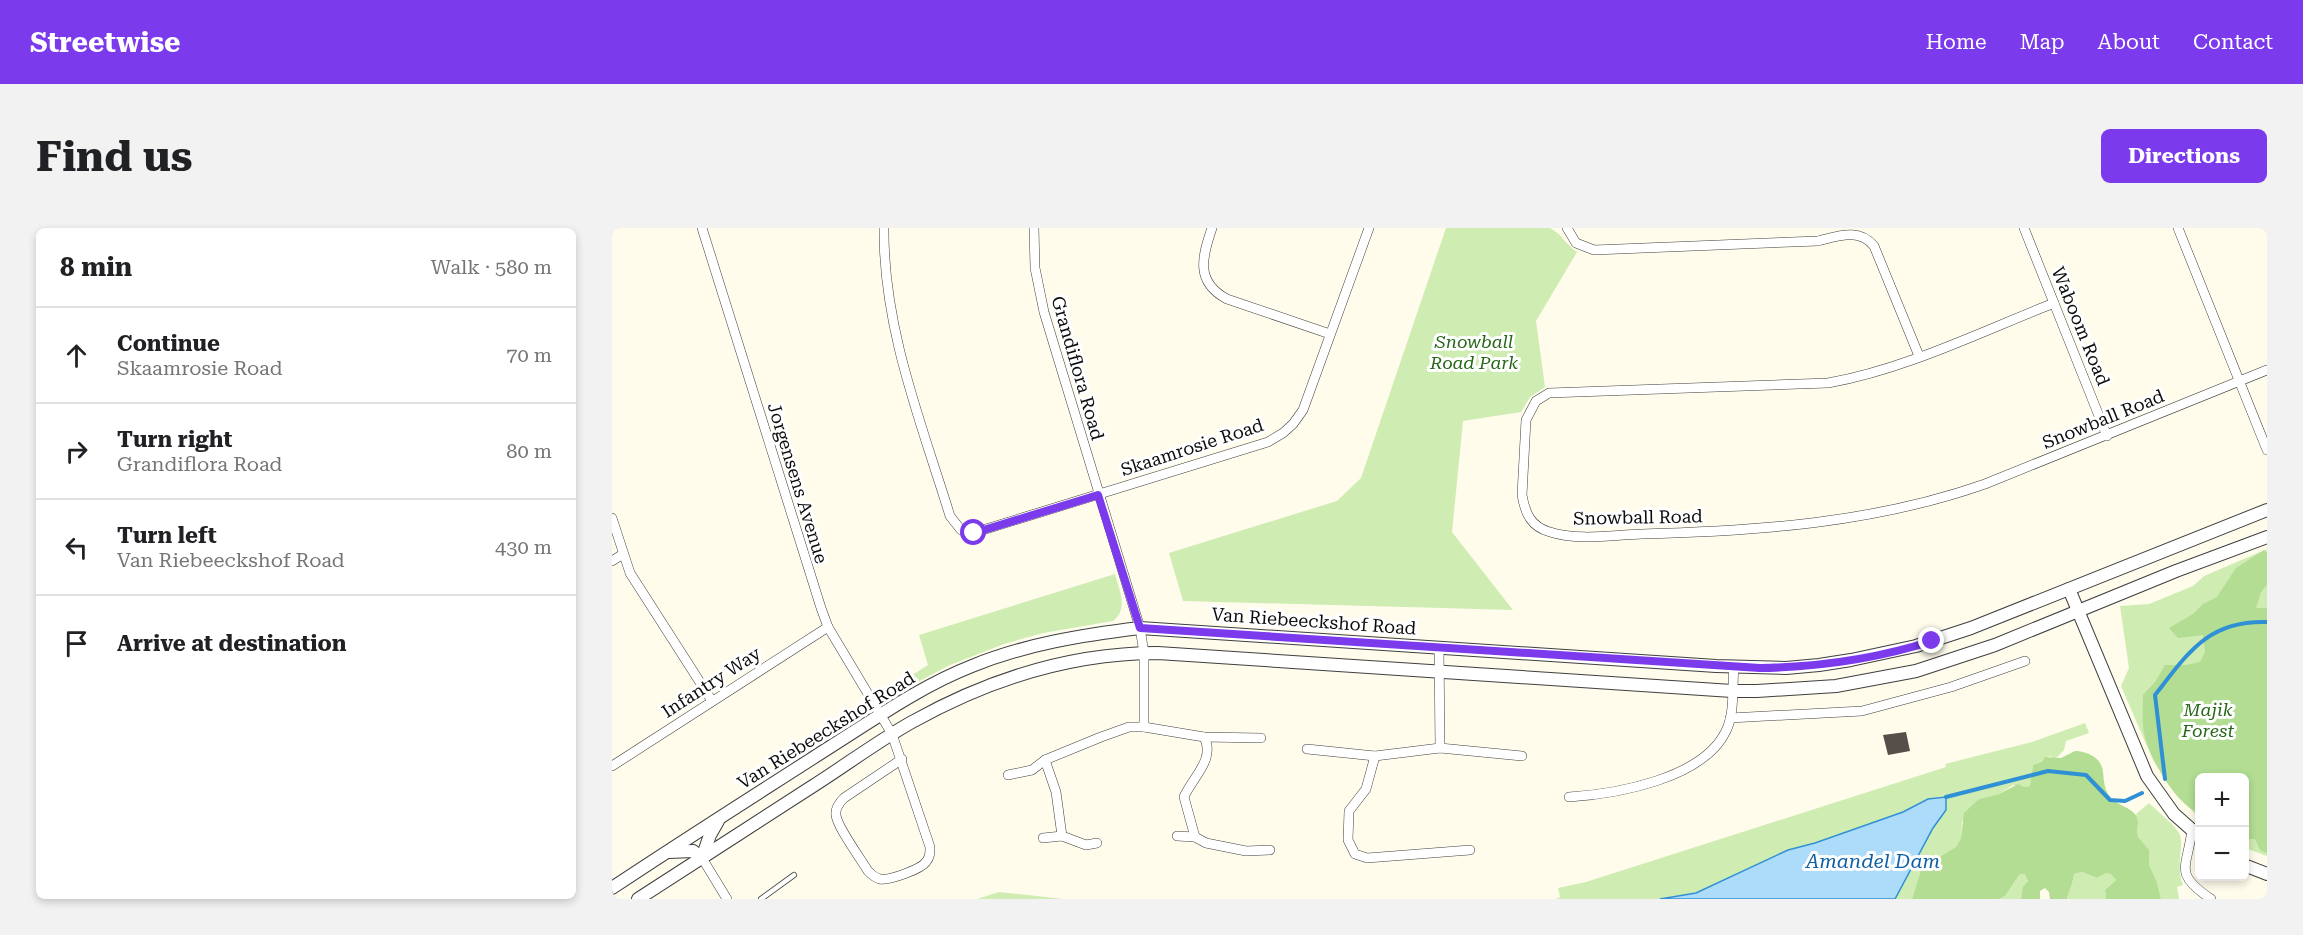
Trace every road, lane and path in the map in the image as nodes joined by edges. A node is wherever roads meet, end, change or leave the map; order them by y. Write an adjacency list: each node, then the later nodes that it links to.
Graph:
1 (702, 228): 26 (street, Jorgensens Avenue)
2 (884, 228): 16 (street, Skaamrosie Road)
3 (1034, 228): 16 (street, Grandiflora Road)
4 (1212, 228): 10 (street)
5 (1368, 228): 10 (street, Skaamrosie Road)
6 (1567, 228): 11 (street)
7 (2024, 228): 9 (street, Waboom Road)
8 (2178, 228): 13 (street)
9 (2054, 303): 11 (street, Snowball Road); 14 (street, Waboom Road)
10 (1330, 334): 16 (street, Skaamrosie Road)
11 (1918, 356): 14 (street, Snowball Road)
12 (2267, 370): 13 (street, Snowball Road)
13 (2240, 381): 14 (street, Snowball Road); 15 (street)
14 (2107, 436)
15 (2267, 450)
16 (1098, 495): 27 (street, Grandiflora Road)
17 (2267, 503): 19 (street)
18 (2267, 510): 19 (street, Van Riebeeckshof Road)
19 (2249, 517): 24 (street, Van Riebeeckshof Road)
20 (612, 518): 22 (street)
21 (2263, 537): 25 (street)
22 (623, 554): 23 (street); 34 (street)
23 (612, 561)
24 (2069, 589): 25 (street); 31 (street, Van Riebeeckshof Road)
25 (2077, 611): 33 (street); 51 (street)
26 (828, 627): 34 (street, Infantry Way); 35 (street, Jorgensens Avenue)
27 (1140, 628): 28 (street, Van Riebeeckshof Road); 29 (street, Grandiflora Road); 35 (street, Van Riebeeckshof Road)
28 (1439, 648): 31 (street, Van Riebeeckshof Road); 32 (street)
29 (1144, 653): 32 (street); 37 (street, Grandiflora Road); 38 (street)
30 (2025, 661): 36 (street)
31 (1734, 667): 33 (street)
32 (1438, 672): 33 (street); 41 (street)
33 (1732, 691): 36 (street)
34 (712, 701): 47 (street, Infantry Way)
35 (881, 715): 38 (street, Jorgensens Avenue); 50 (street, Van Riebeeckshof Road)
36 (1730, 718): 49 (street)
37 (1144, 727): 39 (street); 46 (street)
38 (892, 734): 45 (street, Jorgensens Avenue); 60 (street)
39 (1204, 737): 40 (street); 54 (street)
40 (1261, 738)
41 (1440, 748): 43 (street); 44 (street)
42 (1307, 749): 43 (street)
43 (1375, 756): 58 (street)
44 (1522, 756)
45 (902, 759): 45 (street, Jorgensens Avenue)
46 (1045, 760): 48 (street); 52 (street)
47 (612, 766)
48 (1008, 776)
49 (1569, 797)
50 (724, 816): 59 (street, Van Riebeeckshof Road); 60 (street)
51 (2195, 834): 65 (street)
52 (1062, 836): 55 (street); 56 (street)
53 (1178, 836): 54 (street)
54 (1195, 837): 57 (street)
55 (1043, 838)
56 (1097, 843)
57 (1270, 850)
58 (1470, 850)
59 (667, 852): 60 (street); 64 (street, Van Riebeeckshof Road)
60 (702, 858): 66 (street); 67 (street)
61 (2249, 867): 62 (street)
62 (2267, 874)
63 (794, 875): 68 (lane)
64 (612, 888)
65 (2201, 895): 69 (street)
66 (638, 899)
67 (727, 899)
68 (761, 899)
69 (2211, 899)

